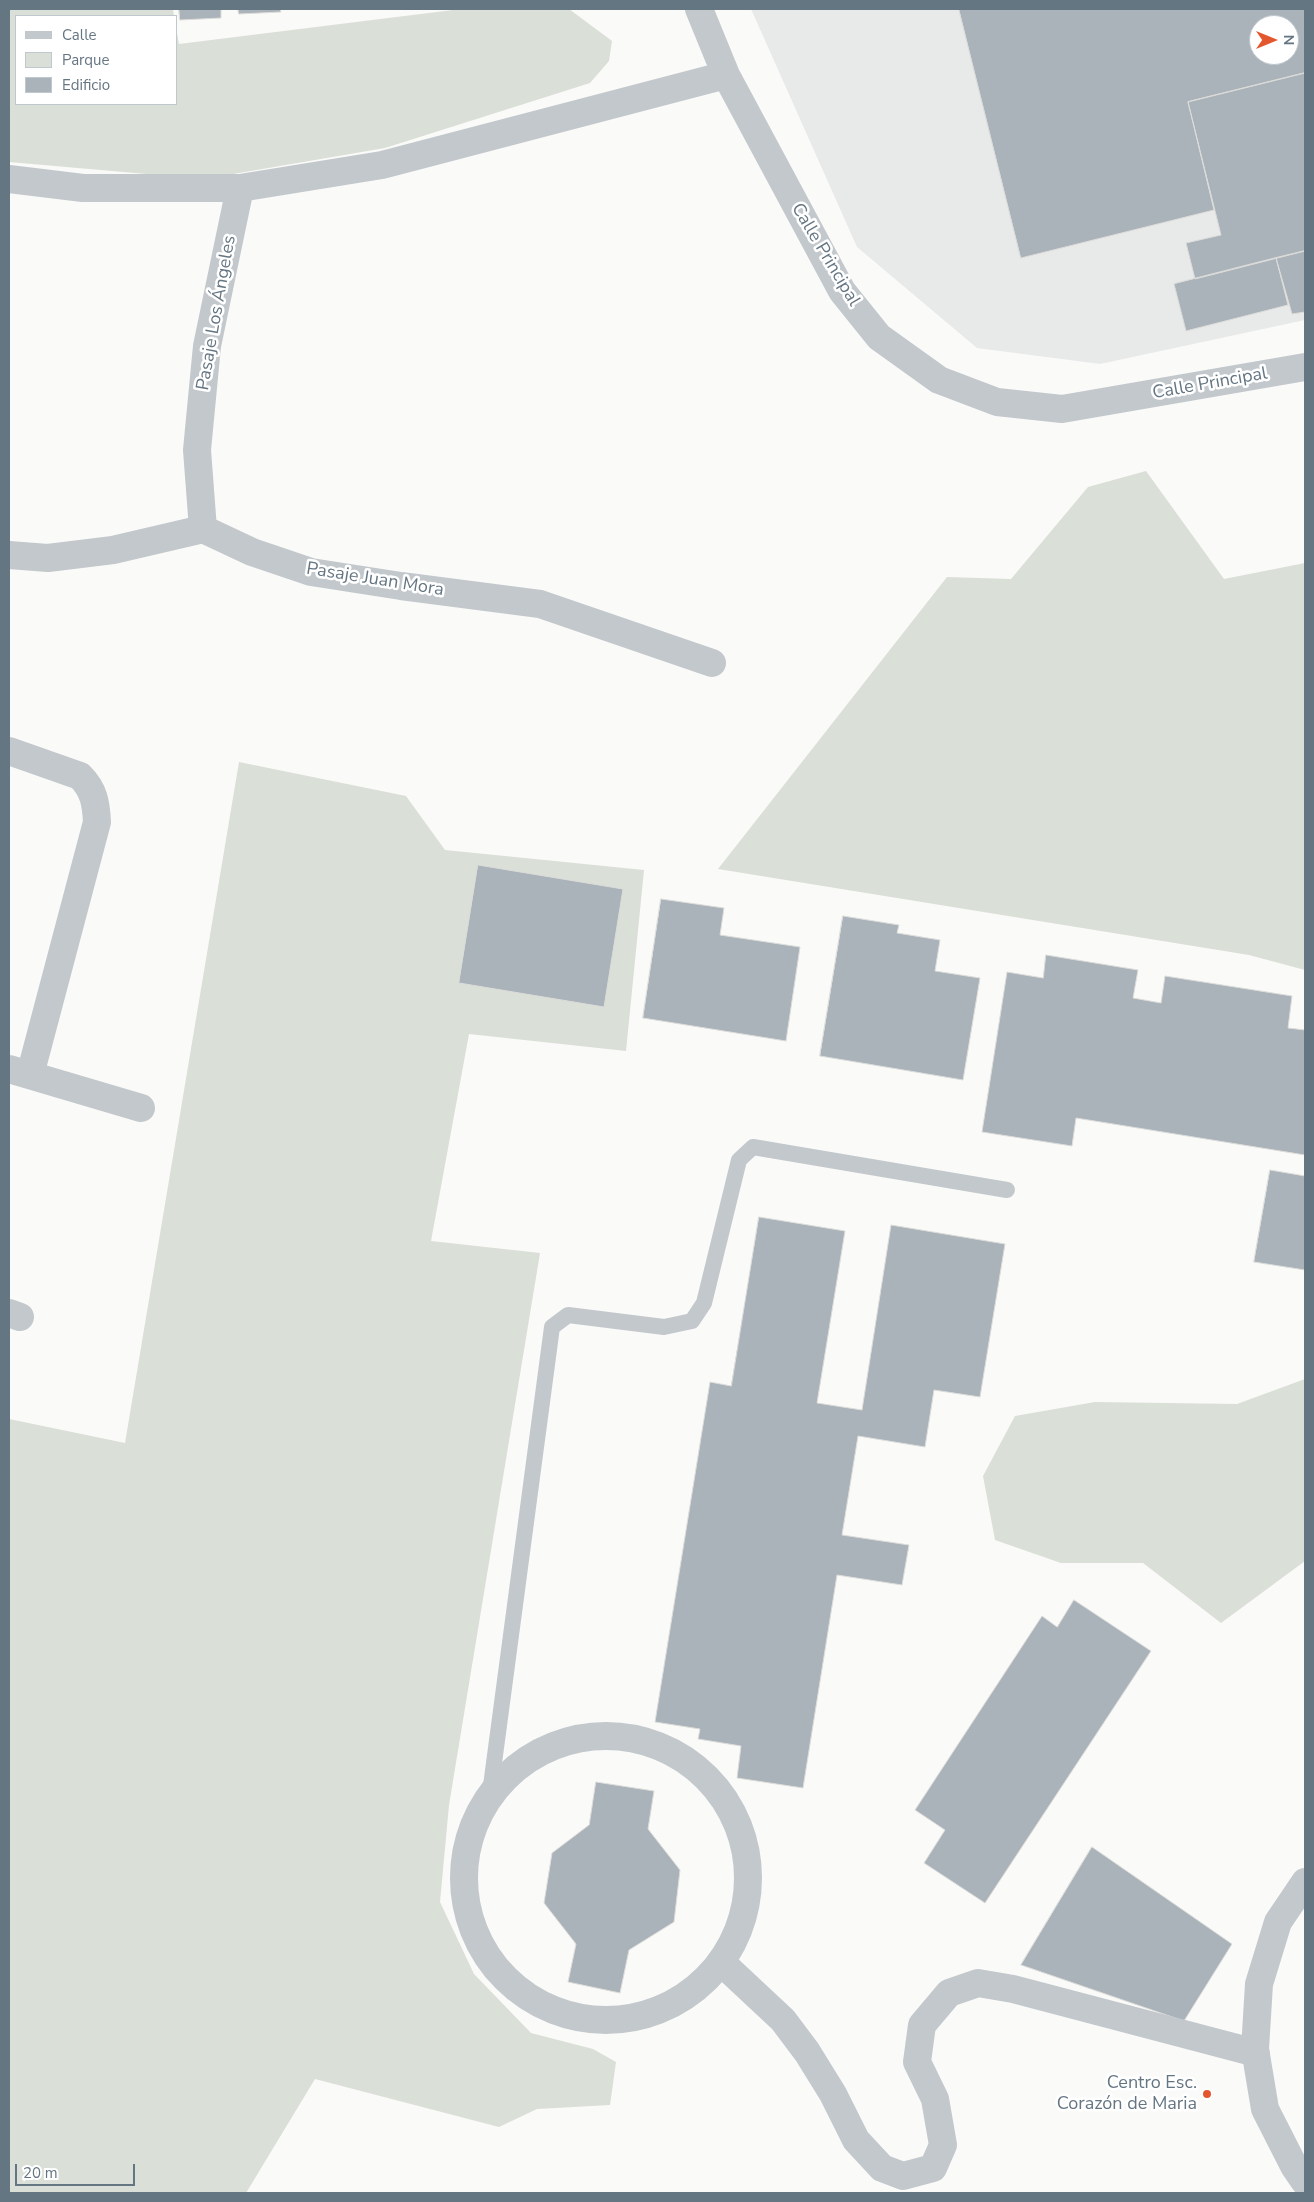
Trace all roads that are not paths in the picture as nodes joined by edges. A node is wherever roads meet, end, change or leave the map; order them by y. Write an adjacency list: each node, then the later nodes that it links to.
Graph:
1 (699, 9): 2 (street, Calle Principal)
2 (726, 76): 4 (street); 5 (street, Calle Principal)
3 (9, 179): 4 (street)
4 (240, 188): 6 (street, Pasaje Los Ángeles)
5 (1305, 367)
6 (203, 529): 7 (street); 8 (street, Pasaje Juan Mora)
7 (9, 555)
8 (712, 663)
9 (9, 751): 10 (street)
10 (19, 1072): 11 (street)
11 (141, 1108)
12 (1006, 1190): 13 (lane)
13 (490, 1793): 15 (street); 15 (street)
14 (1305, 1882): 16 (street)
15 (722, 1963): 18 (street)
16 (1256, 2053): 17 (street); 18 (street)
17 (1305, 2182)
18 (905, 2184)

